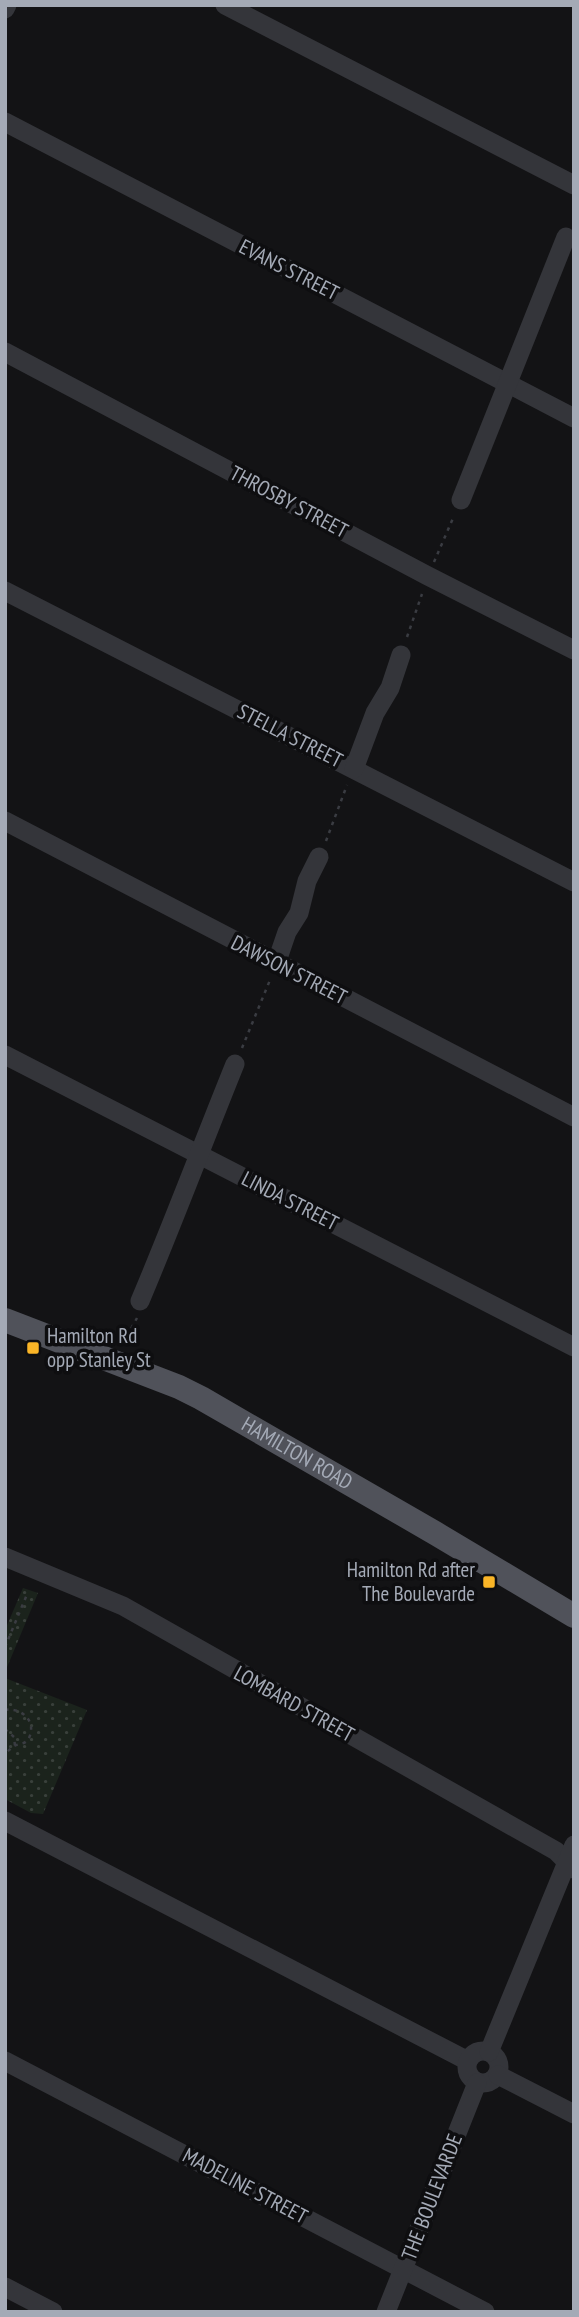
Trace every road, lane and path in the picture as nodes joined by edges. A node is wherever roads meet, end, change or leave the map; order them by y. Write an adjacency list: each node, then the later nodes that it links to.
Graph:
1 (225, 5): 3 (street)
2 (5, 122): 6 (street, EVANS STREET)
3 (574, 185)
4 (566, 237): 6 (street)
5 (5, 352): 9 (street, THROSBY STREET)
6 (508, 383): 7 (street, EVANS STREET); 8 (street)
7 (574, 418)
8 (461, 500): 9 (path)
9 (428, 576): 11 (street, THROSBY STREET); 12 (path)
10 (5, 591): 13 (street, STELLA STREET)
11 (574, 650)
12 (401, 655): 13 (street)
13 (354, 769): 15 (path); 16 (street, STELLA STREET)
14 (5, 821): 17 (street, DAWSON STREET)
15 (319, 857): 17 (street)
16 (574, 882)
17 (276, 964): 19 (path); 20 (street, DAWSON STREET)
18 (5, 1055): 21 (street, LINDA STREET)
19 (235, 1064): 21 (street)
20 (574, 1117)
21 (199, 1153): 22 (street); 25 (street, LINDA STREET)
22 (140, 1301): 24 (path)
23 (5, 1320): 28 (main road, HAMILTON ROAD)
24 (123, 1343)
25 (574, 1348)
26 (5, 1557): 35 (street, LOMBARD STREET)
27 (29, 1591): 29 (path)
28 (574, 1616)
29 (5, 1647)
30 (5, 1710): 32 (path)
31 (5, 1729): 32 (path)
32 (15, 1746): 33 (path)
33 (5, 1753)
34 (5, 1821): 38 (street)
35 (571, 1859): 36 (street)
36 (489, 2052): 38 (street); 39 (street)
37 (5, 2061): 42 (street, MADELINE STREET)
38 (468, 2061): 40 (street)
39 (498, 2076): 40 (street); 41 (street)
40 (477, 2082): 42 (street, THE BOULEVARDE)
41 (574, 2114)
42 (404, 2269): 45 (street, THE BOULEVARDE); 46 (street, MADELINE STREET)
43 (5, 2287): 44 (street)
44 (53, 2312)
45 (386, 2312)
46 (485, 2312)

